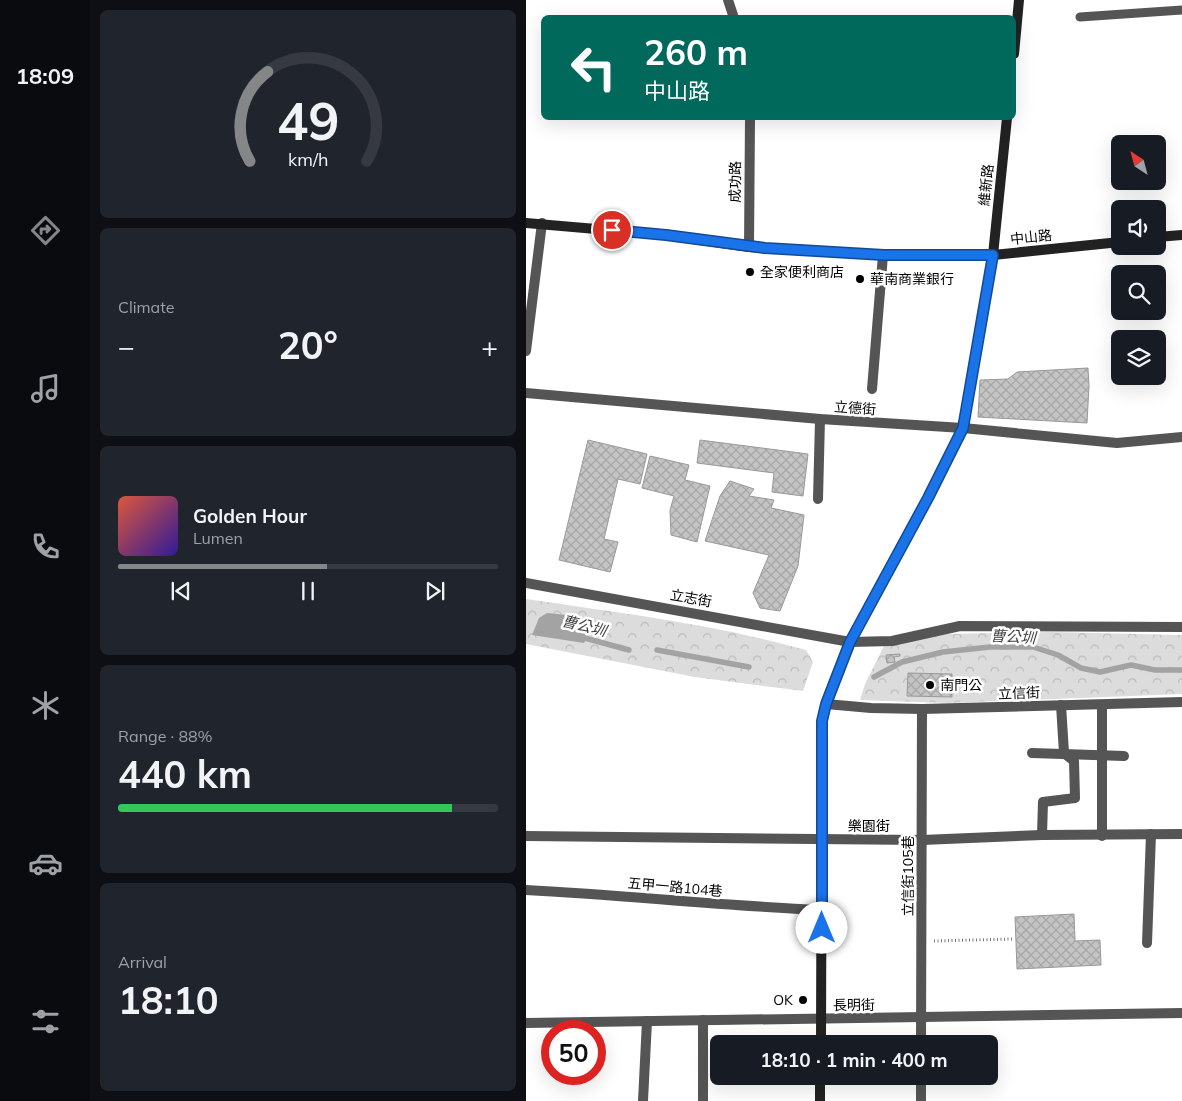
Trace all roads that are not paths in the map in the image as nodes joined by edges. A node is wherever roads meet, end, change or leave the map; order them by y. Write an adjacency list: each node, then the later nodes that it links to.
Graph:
1 (728, 0): 4 (street)
2 (1019, 0): 6 (main road)
3 (1182, 10): 5 (lane)
4 (733, 15)
5 (1080, 17)
6 (1016, 32)
7 (750, 120): 14 (street, 成功路)
8 (1007, 120): 16 (main road, 維新路)
9 (526, 223): 10 (main road, 中山路)
10 (542, 224): 14 (main road, 中山路); 17 (street)
11 (1182, 235): 12 (main road)
12 (1166, 237)
13 (1111, 243): 16 (main road, 中山路)
14 (749, 247): 15 (main road, 中山路)
15 (884, 255): 16 (main road, 中山路); 18 (street)
16 (993, 255): 21 (main road, 維新路)
17 (526, 351)
18 (872, 389)
19 (526, 393): 20 (street, 立德街)
20 (820, 419): 21 (street, 立德街); 23 (street)
21 (963, 428): 22 (street, 立德街); 26 (main road, 維新路)
22 (1182, 437)
23 (818, 499)
24 (526, 583): 26 (street, 立志街)
25 (1182, 627): 26 (street)
26 (850, 642): 28 (main road, 維新路)
27 (1182, 702): 30 (street, 立信街)
28 (826, 704): 31 (street, 立信街); 41 (main road, 維新路)
29 (1061, 705): 30 (street, 立信街); 31 (street, 立信街); 33 (street)
30 (1102, 705): 34 (street)
31 (922, 709): 42 (street, 立信街105巷)
32 (1032, 753): 33 (street)
33 (1064, 754): 34 (street); 39 (street)
34 (1102, 756): 35 (street); 40 (street)
35 (1124, 756)
36 (1152, 834): 37 (street, 樂園街); 40 (street, 樂園街); 45 (street)
37 (1182, 834)
38 (526, 836): 41 (street, 樂園街)
39 (1042, 836): 40 (street, 樂園街); 42 (street, 樂園街)
40 (1102, 836)
41 (821, 840): 42 (street, 樂園街); 44 (main road, 維新路)
42 (922, 840): 47 (street, 立信街105巷)
43 (526, 890): 44 (street, 五甲一路104巷)
44 (822, 910): 48 (main road, 維新路)
45 (1147, 943)
46 (1182, 1014): 47 (street, 長明街)
47 (921, 1017): 48 (street, 長明街); 53 (street, 立信街105巷)
48 (821, 1019): 49 (street, 長明街); 52 (main road, 維新路)
49 (703, 1020): 50 (street, 長明街); 57 (street)
50 (647, 1021): 51 (street, 長明街); 56 (street)
51 (526, 1023)
52 (821, 1035)
53 (921, 1035)
54 (820, 1085): 58 (main road)
55 (921, 1085): 59 (street)
56 (643, 1101)
57 (703, 1101)
58 (820, 1101)
59 (921, 1101)

